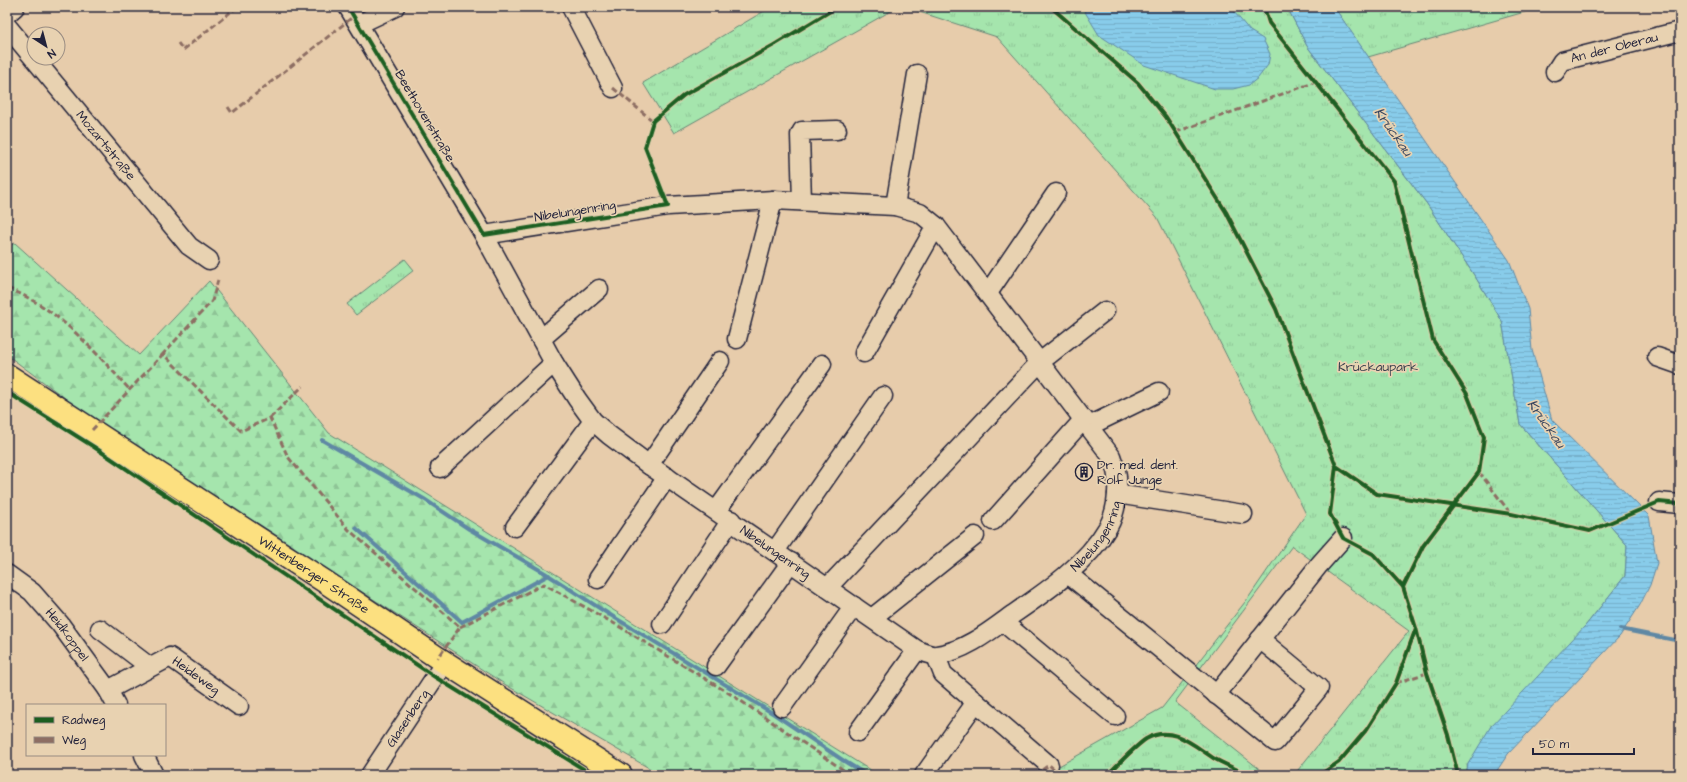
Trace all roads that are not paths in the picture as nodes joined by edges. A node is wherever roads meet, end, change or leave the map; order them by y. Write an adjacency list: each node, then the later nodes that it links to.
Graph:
1 (15, 7): 5 (street)
2 (348, 7): 6 (street, Beethovenstraße)
3 (395, 7): 6 (street)
4 (571, 7): 11 (street)
5 (7, 14)
6 (359, 24): 18 (street, Beethovenstraße)
7 (7, 26): 19 (street, Mozartstraße)
8 (1680, 31): 9 (street, An der Oberau)
9 (1555, 72)
10 (917, 74): 16 (street)
11 (613, 88)
12 (837, 130): 15 (street)
13 (1056, 193): 21 (street)
14 (773, 200): 15 (street, Nibelungenring); 18 (street, Nibelungenring); 24 (street)
15 (802, 201): 16 (street, Nibelungenring)
16 (895, 206): 17 (street, Nibelungenring)
17 (936, 226): 21 (street, Nibelungenring); 25 (street)
18 (484, 235): 23 (street, Nibelungenring)
19 (209, 260)
20 (599, 290): 23 (street)
21 (988, 293): 28 (street, Nibelungenring)
22 (1105, 311): 28 (street)
23 (541, 339): 29 (street, Nibelungenring)
24 (737, 339)
25 (864, 353)
26 (1657, 357): 31 (street)
27 (720, 361): 37 (street)
28 (1040, 362): 36 (street, Nibelungenring); 55 (street)
29 (554, 363): 35 (street, Nibelungenring); 38 (street)
30 (822, 364): 43 (street)
31 (1680, 365)
32 (7, 375): 64 (main road, Wittenberger Straße)
33 (1159, 392): 36 (street)
34 (883, 396): 50 (street)
35 (593, 420): 37 (street, Nibelungenring); 47 (street)
36 (1087, 423): 40 (street, Nibelungenring); 46 (street)
37 (649, 465): 39 (street, Nibelungenring)
38 (440, 468)
39 (667, 477): 43 (street, Nibelungenring); 54 (street)
40 (1117, 494): 44 (street); 53 (street, Nibelungenring)
41 (1659, 502): 42 (street)
42 (1680, 504)
43 (717, 510): 45 (street, Nibelungenring)
44 (1243, 514)
45 (732, 520): 50 (street, Nibelungenring); 59 (street)
46 (993, 521)
47 (515, 527)
48 (975, 536): 57 (street)
49 (1343, 538): 61 (street)
50 (775, 551): 51 (street, Nibelungenring)
51 (791, 562): 55 (street, Nibelungenring); 65 (street)
52 (7, 574): 68 (street, Heidkoppel)
53 (1068, 574): 58 (street, Nibelungenring); 67 (street)
54 (598, 579)
55 (828, 587): 56 (street, Nibelungenring)
56 (854, 606): 57 (street, Nibelungenring); 71 (street)
57 (872, 618): 62 (street, Nibelungenring)
58 (1003, 622): 63 (street, Nibelungenring); 72 (street)
59 (662, 624)
60 (100, 629): 66 (street)
61 (1260, 639): 67 (street); 67 (street)
62 (917, 650): 63 (street, Nibelungenring); 73 (street)
63 (936, 656): 69 (street)
64 (445, 662): 77 (street, Glasenberg); 78 (main road, Wittenberger Straße)
65 (716, 666)
66 (150, 667): 68 (street, Heideweg); 70 (street, Heideweg)
67 (1216, 695)
68 (112, 698)
69 (976, 702): 75 (street); 79 (street)
70 (239, 706)
71 (782, 707)
72 (1115, 716)
73 (858, 732)
74 (144, 756): 76 (street)
75 (1049, 766)
76 (154, 775)
77 (370, 775)
78 (621, 775)
79 (924, 775)

